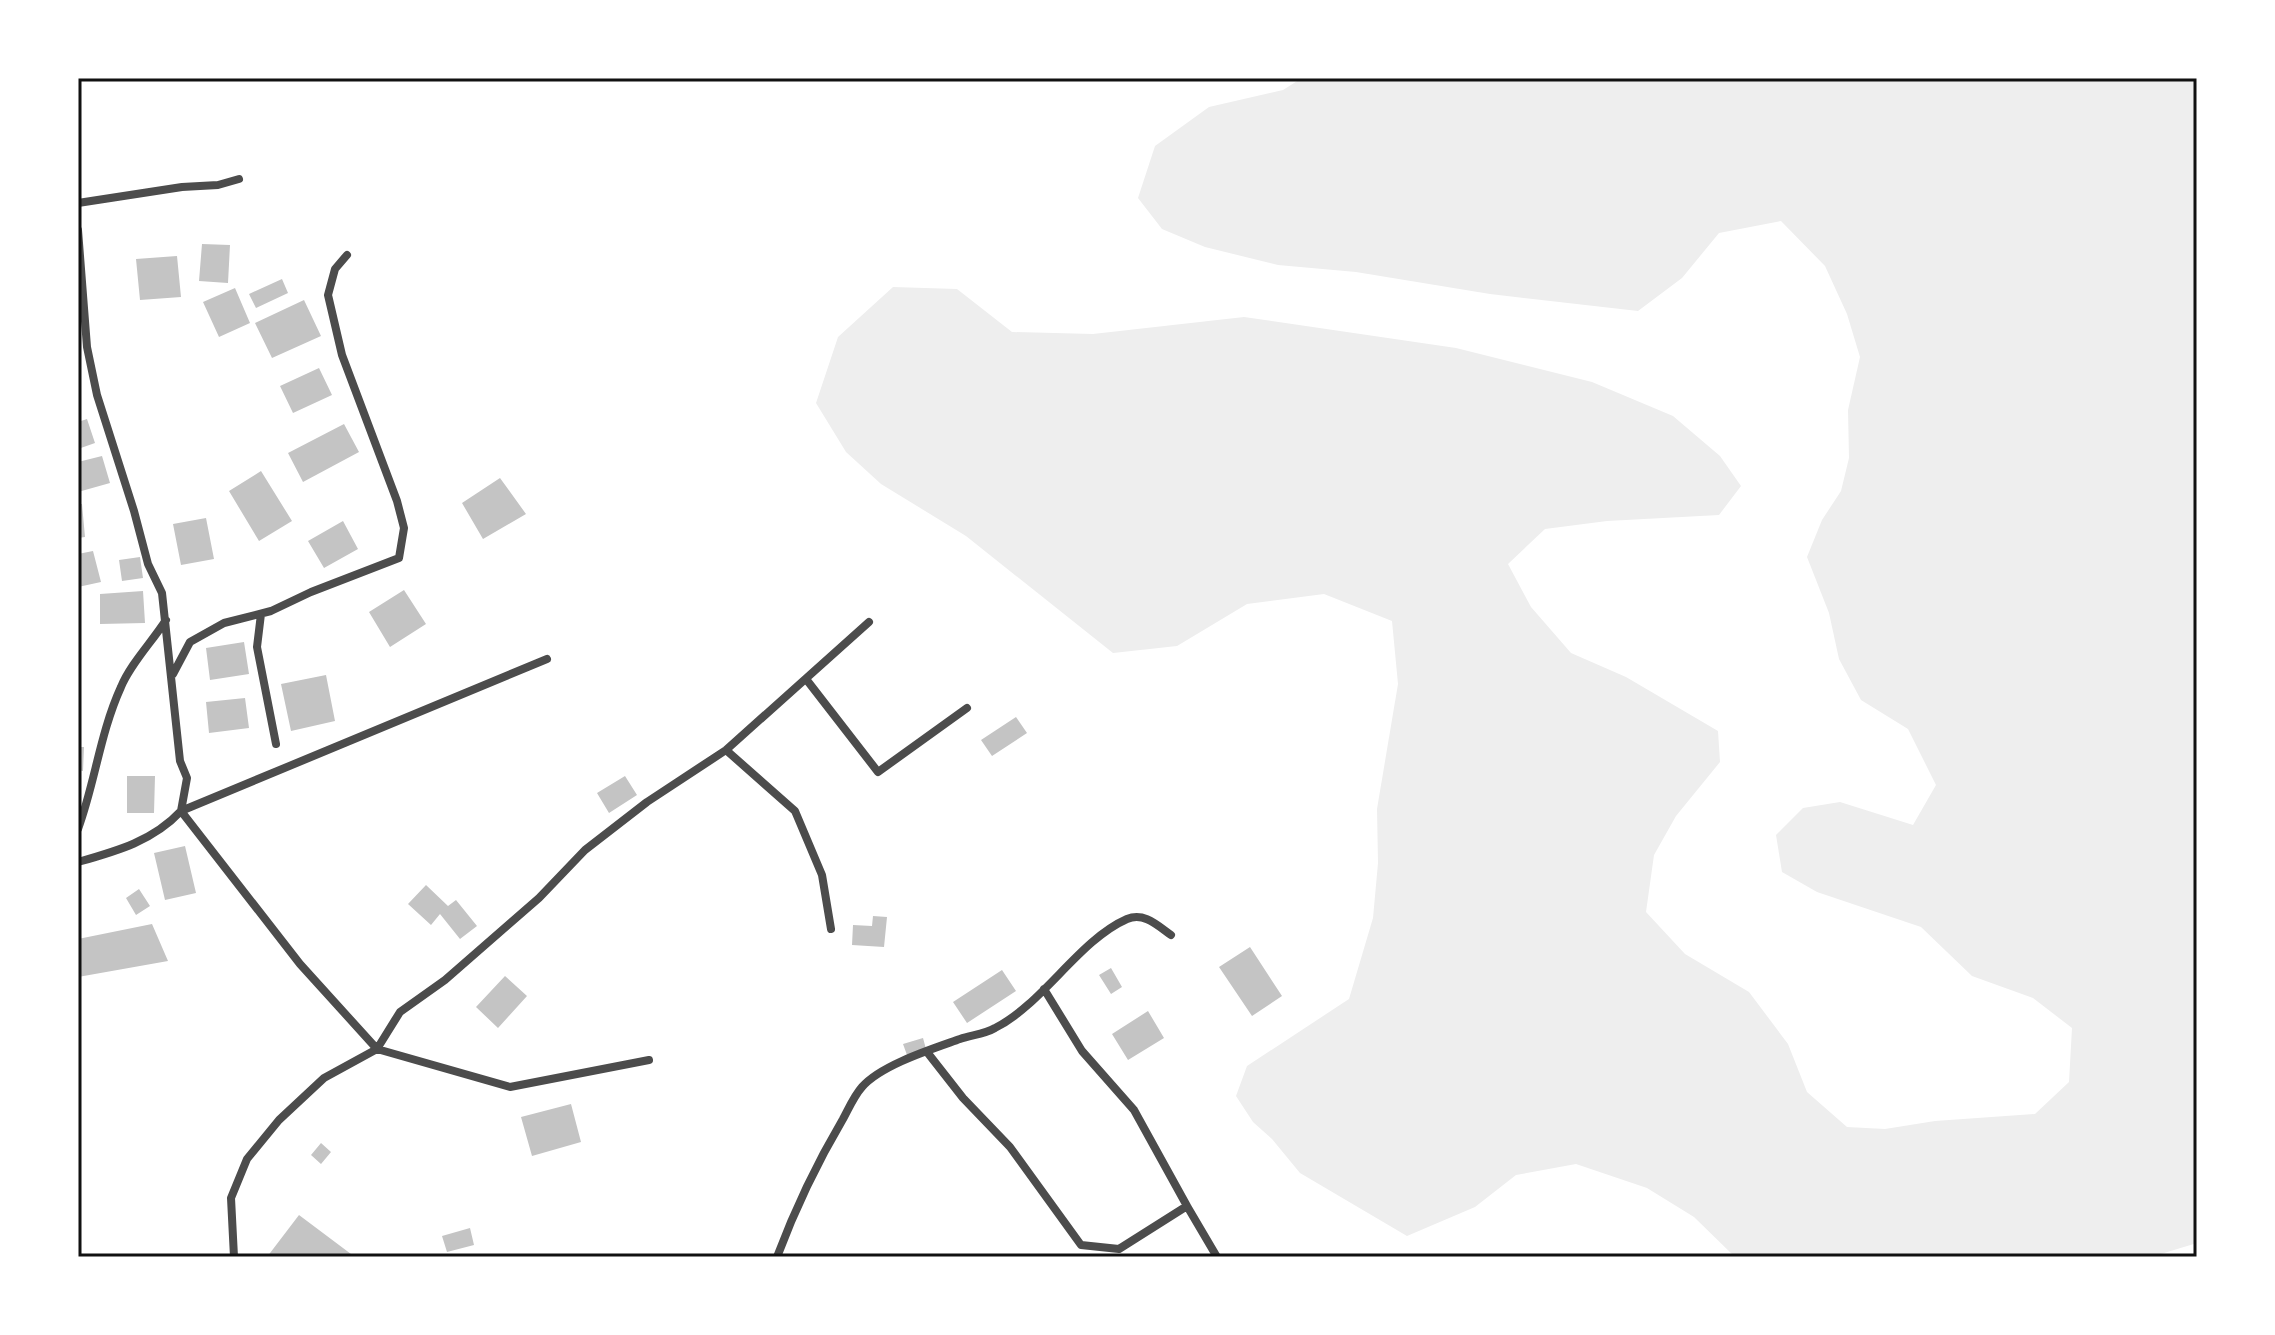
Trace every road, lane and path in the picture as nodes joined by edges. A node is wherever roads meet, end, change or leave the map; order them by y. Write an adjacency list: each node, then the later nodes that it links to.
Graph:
1 (239, 179): 2 (street)
2 (78, 203)
3 (78, 230): 6 (street)
4 (347, 255): 5 (street)
5 (261, 614): 9 (street); 12 (street)
6 (166, 620): 9 (street); 15 (street)
7 (869, 622): 10 (street)
8 (547, 659): 14 (street)
9 (172, 675): 14 (street)
10 (806, 679): 11 (street); 13 (street)
11 (967, 708)
12 (276, 744)
13 (726, 750): 17 (street); 20 (street)
14 (181, 811): 16 (street); 20 (street)
15 (78, 829)
16 (78, 862)
17 (831, 929)
18 (1171, 935): 19 (street)
19 (1044, 989): 21 (street); 23 (street)
20 (377, 1049): 22 (street); 24 (street)
21 (927, 1052): 23 (street); 25 (street)
22 (649, 1060)
23 (1187, 1206): 26 (street)
24 (234, 1257)
25 (777, 1257)
26 (1217, 1257)

